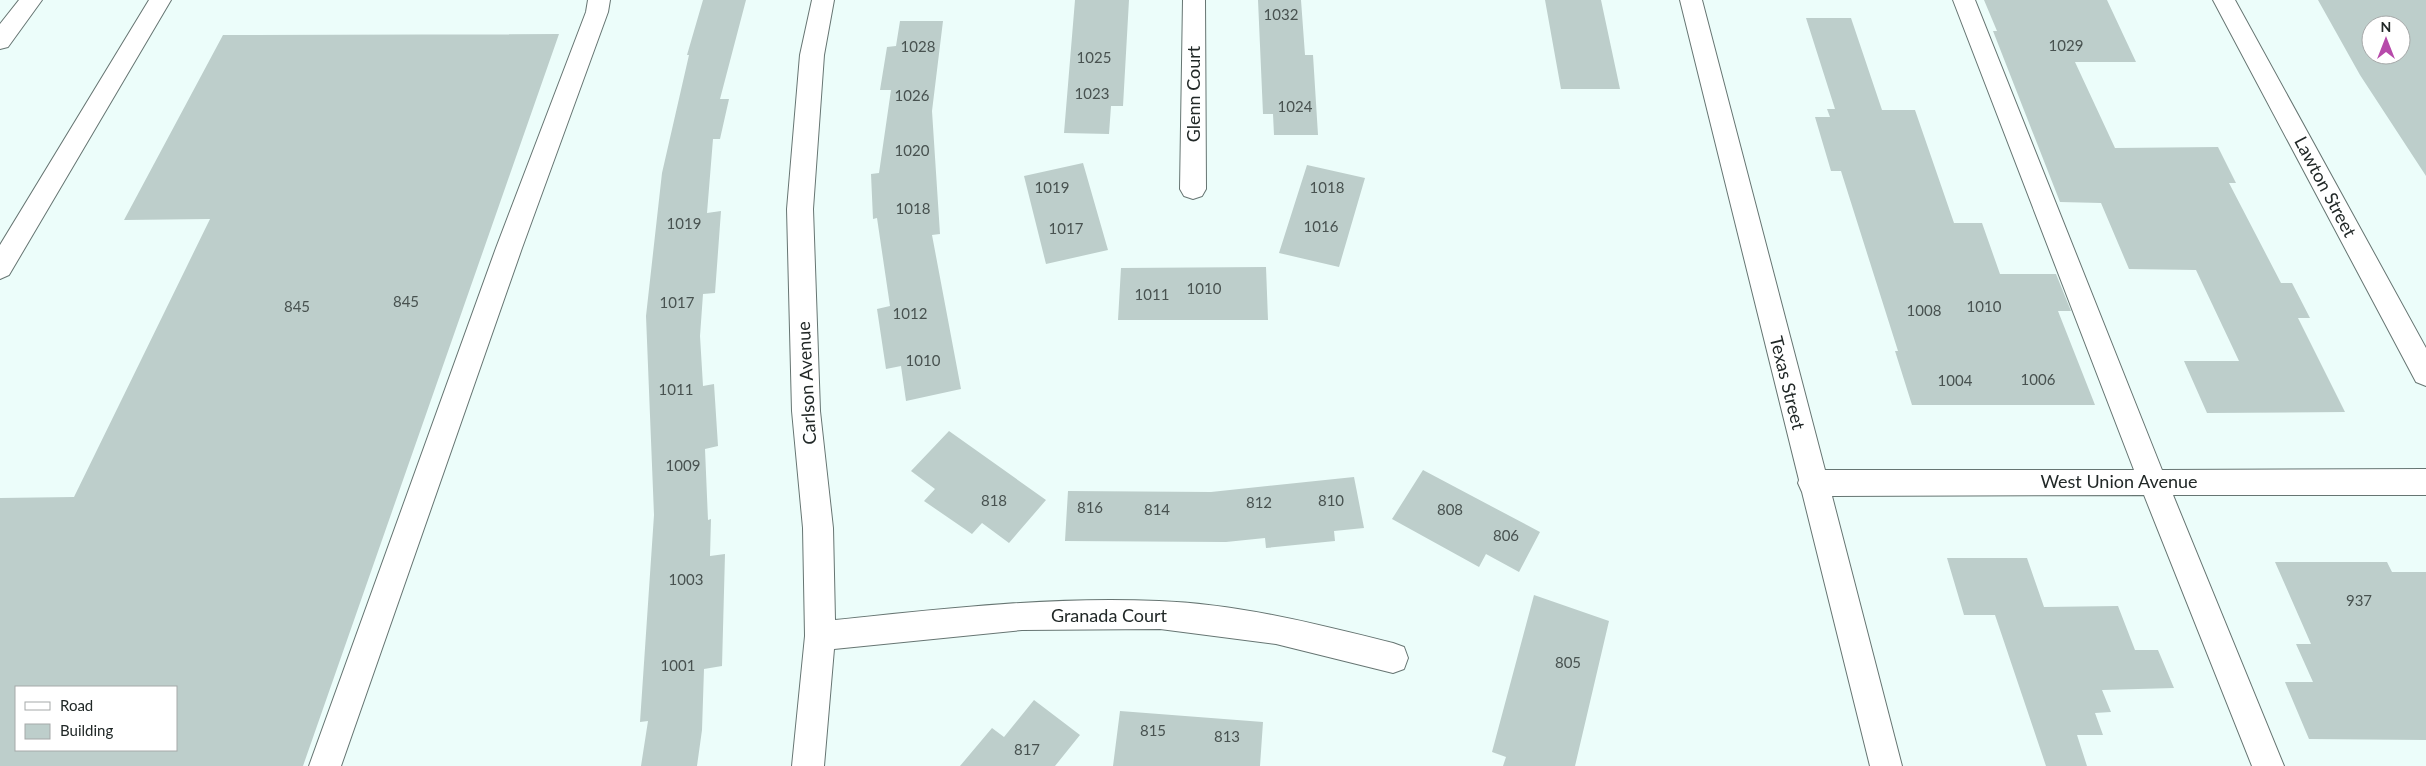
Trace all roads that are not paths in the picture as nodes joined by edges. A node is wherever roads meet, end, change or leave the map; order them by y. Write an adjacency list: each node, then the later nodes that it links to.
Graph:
1 (30, 0): 9 (street)
2 (160, 0): 11 (street)
3 (599, 0): 18 (street)
4 (823, 0): 16 (street, Carlson Avenue)
5 (1194, 0): 10 (street, Glenn Court)
6 (1691, 0): 15 (street, Texas Street)
7 (1964, 0): 13 (street)
8 (2224, 0): 12 (street, Lawton Street)
9 (0, 41)
10 (1193, 189)
11 (0, 268)
12 (2426, 374)
13 (2153, 482): 14 (street, West Union Avenue); 15 (street, West Union Avenue); 21 (street)
14 (2426, 482)
15 (1812, 483): 20 (street, Texas Street)
16 (820, 636): 17 (street, Granada Court); 19 (street, Carlson Avenue)
17 (1393, 658)
18 (325, 766)
19 (808, 766)
20 (1886, 766)
21 (2268, 766)

